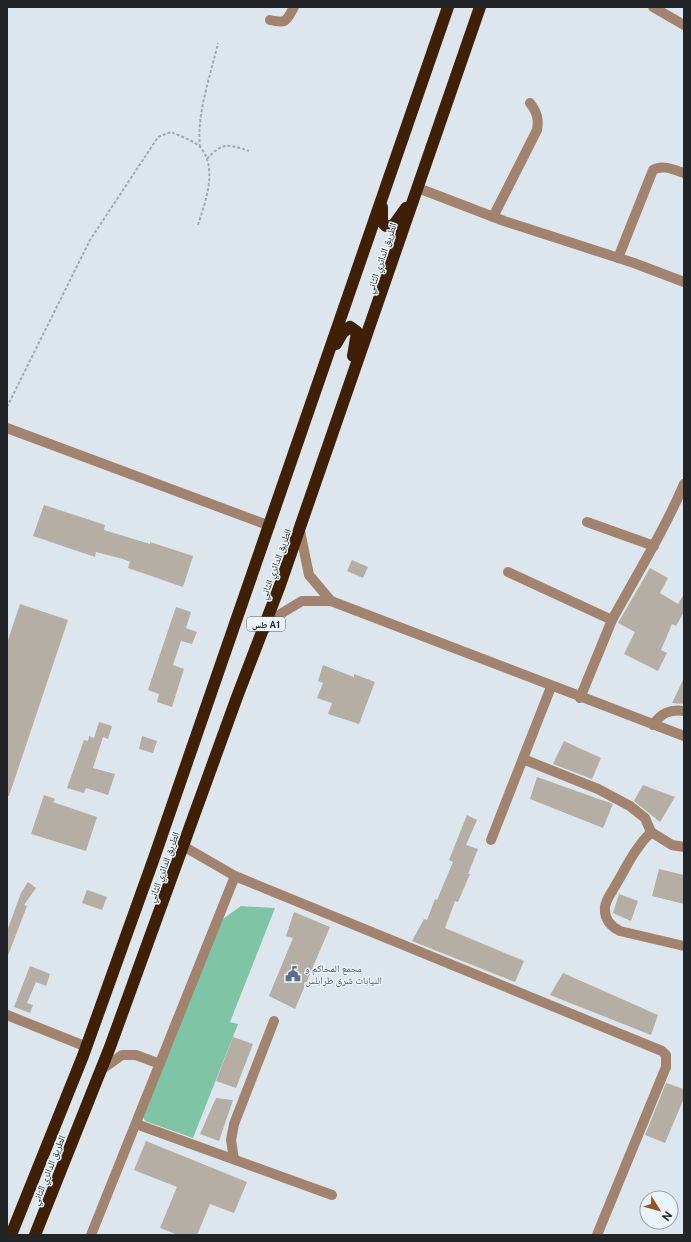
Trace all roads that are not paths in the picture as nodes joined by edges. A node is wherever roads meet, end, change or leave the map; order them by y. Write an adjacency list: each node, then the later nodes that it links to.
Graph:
1 (294, 7): 5 (street)
2 (448, 7): 10 (highway, الطريق الدائري الثاني / طس A1)
3 (480, 7): 9 (highway, الطريق الدائري الثاني / طس A1)
4 (654, 7): 6 (street)
5 (270, 20)
6 (684, 25)
7 (530, 103): 11 (street)
8 (684, 173): 12 (street)
9 (418, 188): 10 (highway); 11 (street); 19 (highway, الطريق الدائري الثاني / طس A1)
10 (385, 190): 14 (highway, الطريق الدائري الثاني / طس A1)
11 (493, 217): 12 (street)
12 (618, 258): 13 (street)
13 (684, 282)
14 (322, 368): 18 (highway, الطريق الدائري الثاني / طس A1); 19 (highway)
15 (7, 428): 18 (street)
16 (684, 484): 20 (street)
17 (587, 522): 20 (street)
18 (270, 526): 39 (highway, الطريق الدائري الثاني / طس A1)
19 (300, 531): 22 (street); 24 (highway, الطريق الدائري الثاني / طس A1)
20 (654, 546): 23 (street)
21 (508, 572): 23 (street)
22 (332, 601): 24 (street); 25 (street)
23 (612, 620): 26 (street)
24 (264, 630): 33 (highway, الطريق الدائري الثاني / طس A1)
25 (551, 687): 26 (street); 30 (street)
26 (580, 698): 28 (street)
27 (684, 711): 28 (street)
28 (652, 725): 29 (street)
29 (684, 736)
30 (523, 759): 31 (street); 32 (street)
31 (651, 832): 34 (street); 36 (street)
32 (491, 840)
33 (183, 846): 35 (street); 41 (highway, الطريق الدائري الثاني / طس A1)
34 (684, 847)
35 (235, 876): 40 (street); 48 (street)
36 (684, 946)
37 (7, 1015): 39 (street)
38 (274, 1021): 43 (street)
39 (87, 1047): 45 (highway, الطريق الدائري الثاني / طس A1)
40 (160, 1064): 41 (street); 42 (street)
41 (101, 1070): 46 (highway, الطريق الدائري الثاني / طس A1)
42 (136, 1124): 43 (street); 47 (street)
43 (234, 1159): 44 (street)
44 (332, 1195)
45 (12, 1235)
46 (35, 1235)
47 (91, 1235)
48 (597, 1235)

